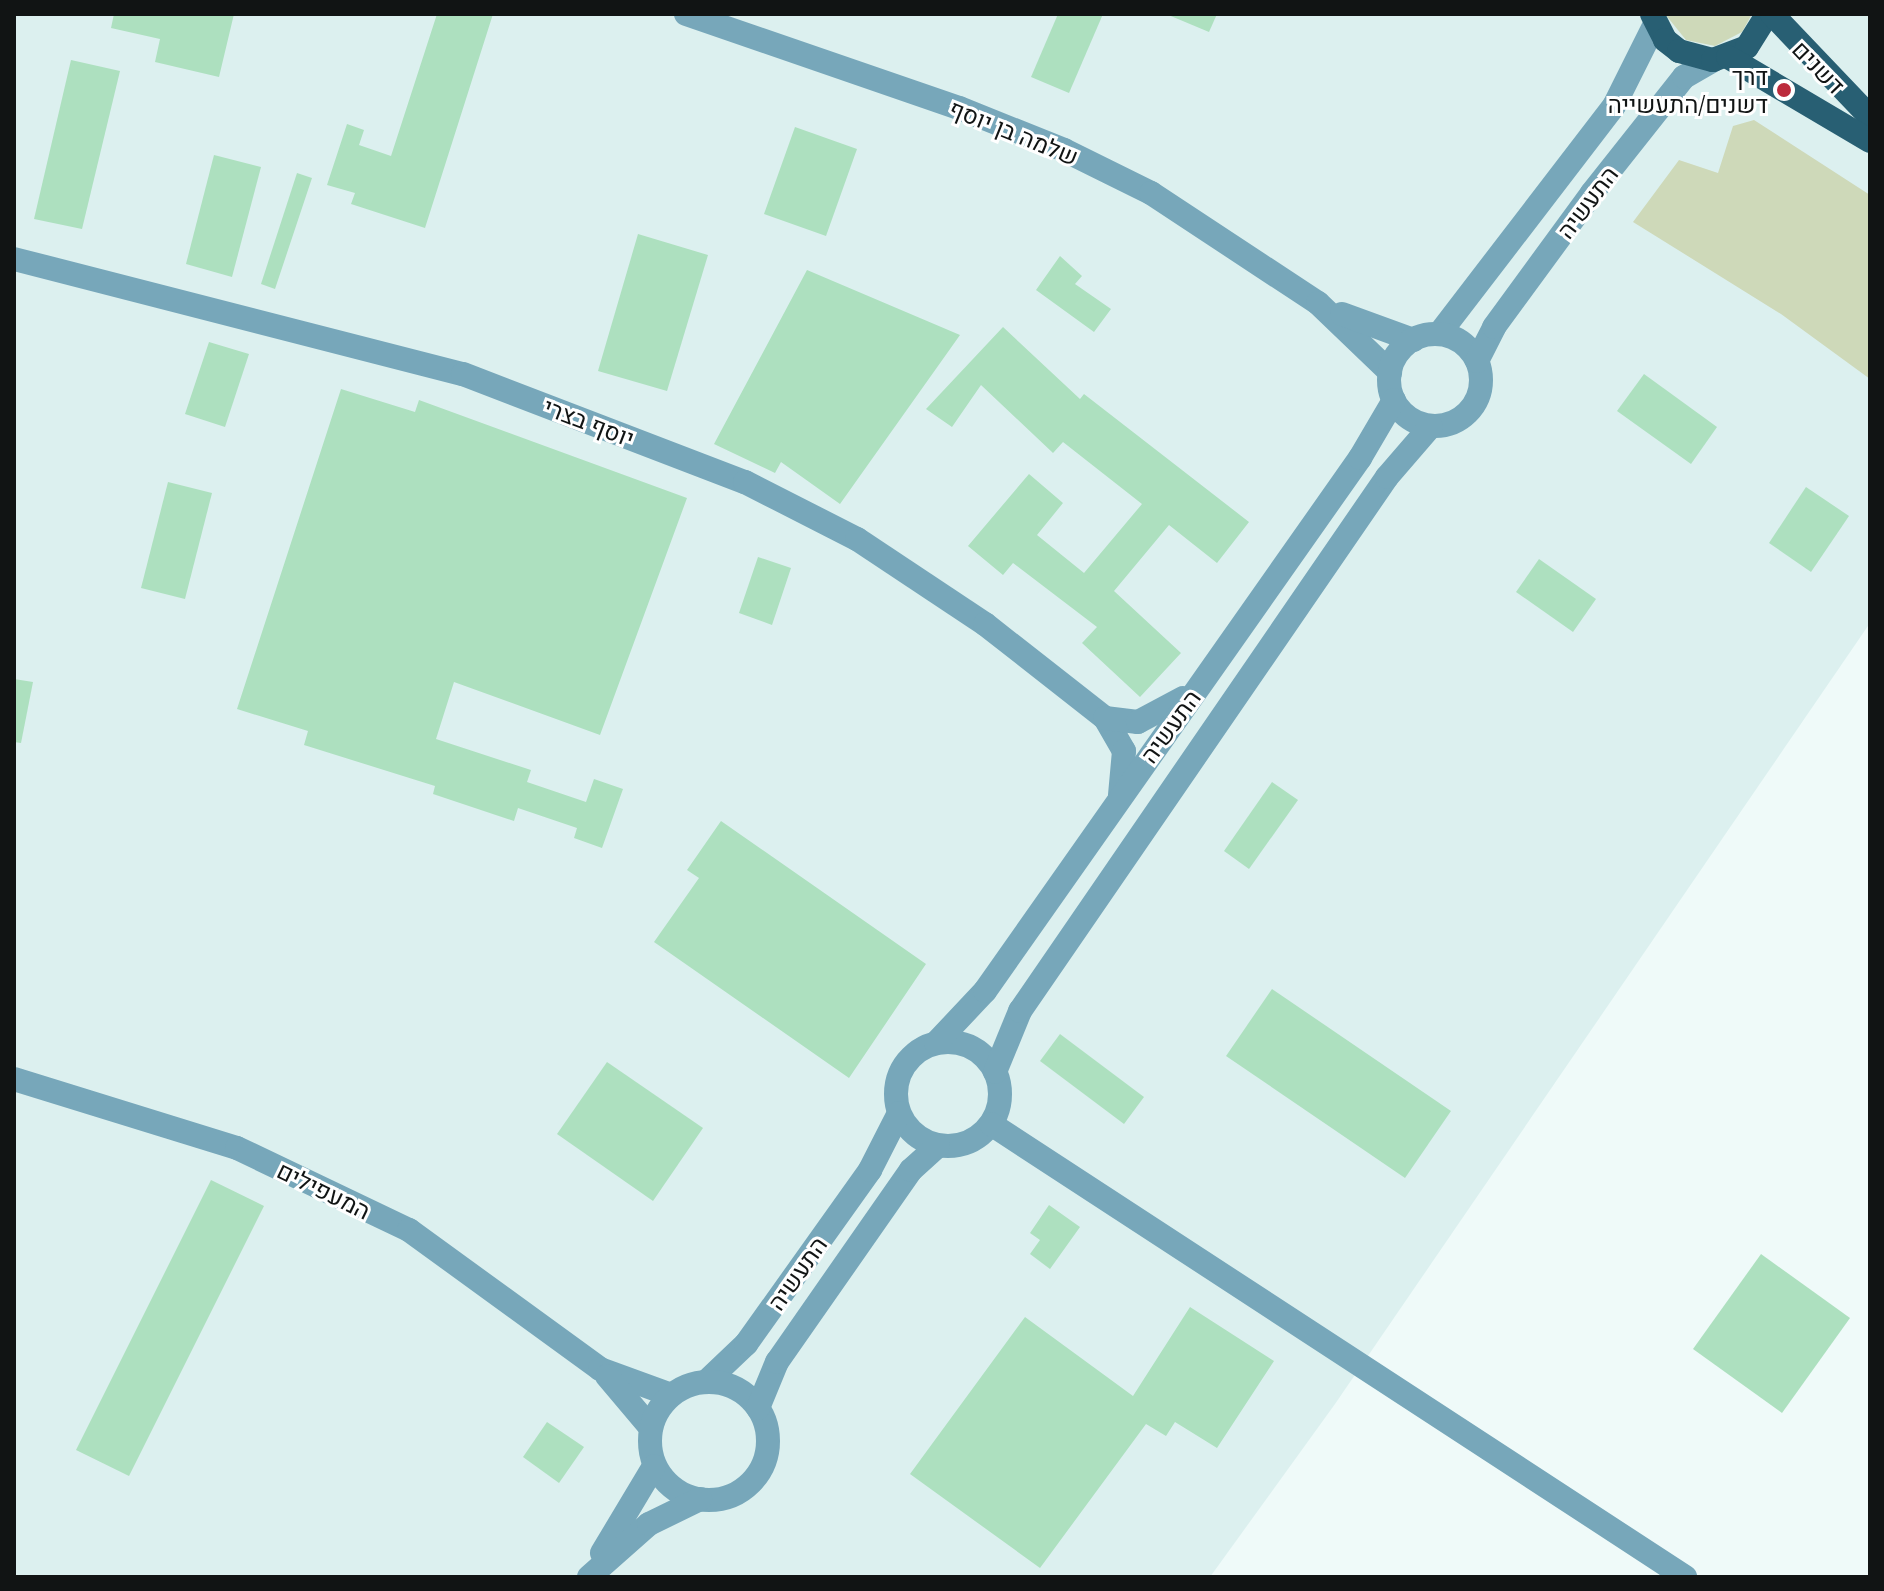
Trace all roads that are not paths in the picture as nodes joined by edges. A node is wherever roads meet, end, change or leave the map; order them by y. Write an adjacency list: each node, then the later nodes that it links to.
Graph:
1 (686, 14): 8 (street, שלמה בן יוסף)
2 (1770, 14): 4 (main road); 5 (main road, דשנים)
3 (1654, 19): 4 (main road, דשנים); 9 (street, התעשיה)
4 (1720, 59): 6 (main road, דשנים); 11 (street, התעשיה)
5 (1870, 117)
6 (1870, 141)
7 (14, 259): 16 (street, יוסף בצרי)
8 (1318, 303): 10 (street, שלמה בן יוסף); 12 (street, שלמה בן יוסף)
9 (1439, 334): 10 (street); 11 (street)
10 (1413, 340): 12 (street)
11 (1477, 361): 14 (street)
12 (1390, 372): 13 (street)
13 (1394, 400): 14 (street); 15 (street, התעשיה)
14 (1431, 426): 19 (street, התעשיה)
15 (1199, 686): 16 (street); 17 (street, התעשיה)
16 (1105, 718): 17 (street, יוסף בצרי)
17 (1120, 795): 18 (street, התעשיה)
18 (936, 1043): 19 (street); 21 (street)
19 (995, 1072): 22 (street)
20 (14, 1079): 24 (street, המעפילים)
21 (899, 1113): 23 (street); 25 (street, התעשיה)
22 (991, 1124): 23 (street); 32 (street)
23 (938, 1146): 27 (street, התעשיה)
24 (600, 1369): 26 (street, המעפילים); 28 (street, המעפילים)
25 (707, 1381): 26 (street); 27 (street)
26 (671, 1395): 28 (street)
27 (758, 1408): 30 (street)
28 (651, 1428): 29 (street)
29 (654, 1466): 30 (street); 31 (street)
30 (700, 1499): 31 (street)
31 (588, 1577)
32 (1685, 1577)

